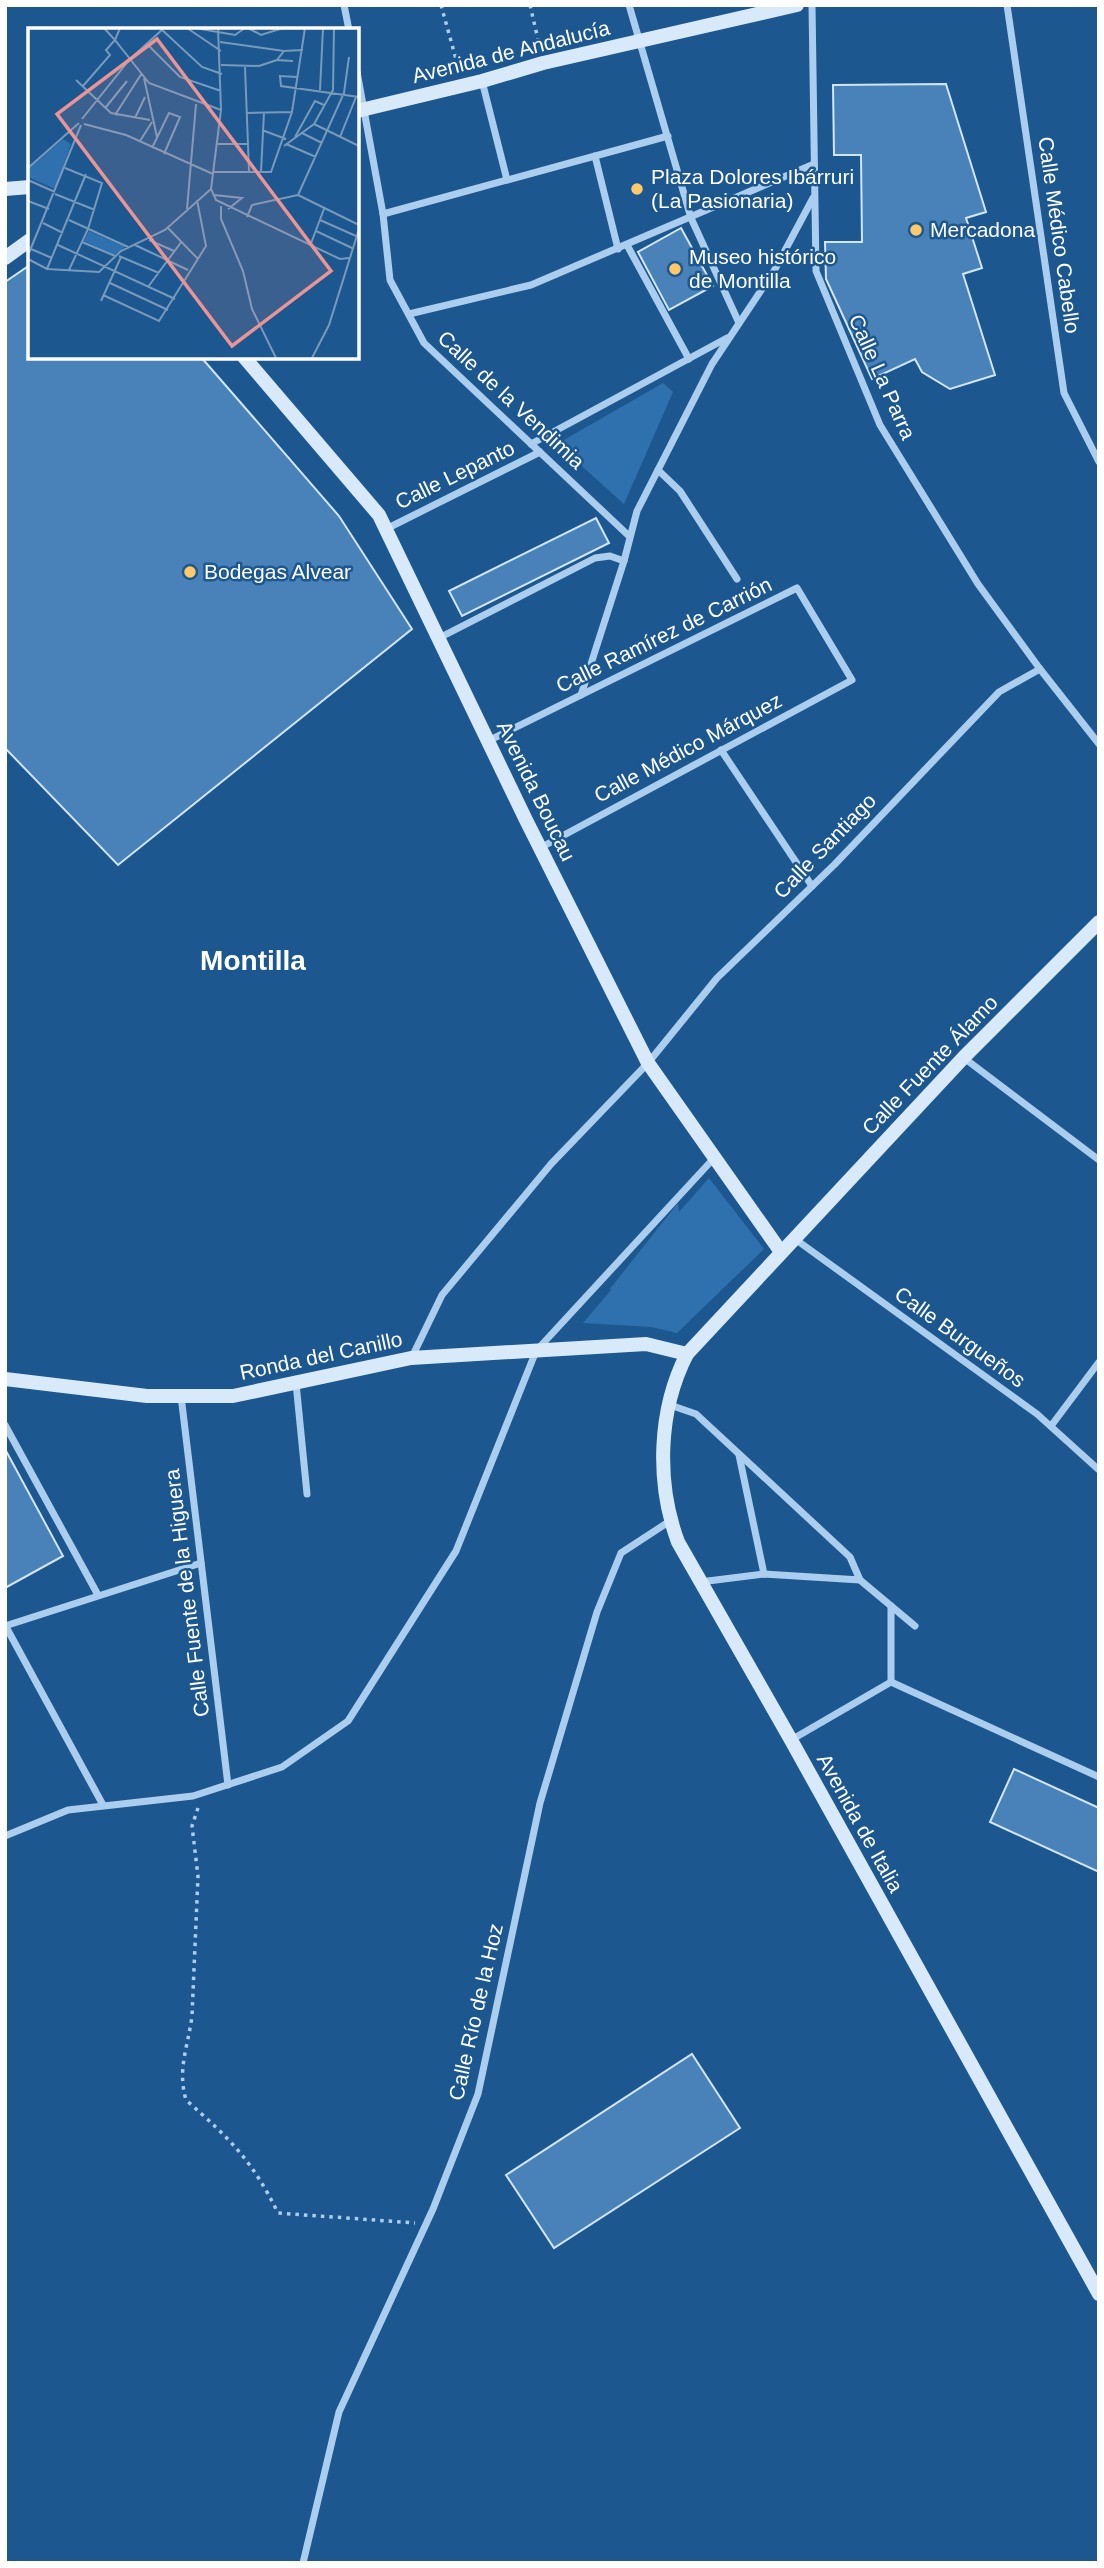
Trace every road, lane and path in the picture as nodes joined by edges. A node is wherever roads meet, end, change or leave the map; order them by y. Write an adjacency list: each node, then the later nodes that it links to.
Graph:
1 (344, 5): 8 (street)
2 (441, 5): 12 (path)
3 (530, 5): 10 (path)
4 (629, 5): 9 (street)
5 (797, 5): 9 (street, Avenida de Andalucía)
6 (812, 5): 17 (street, Calle La Parra)
7 (1007, 5): 35 (street, Calle Médico Cabello)
8 (349, 28)
9 (639, 43): 10 (street, Avenida de Andalucía); 15 (street)
10 (543, 64): 11 (street, Avenida de Andalucía)
11 (482, 81): 12 (street, Avenida de Andalucía); 18 (street)
12 (463, 85): 14 (street, Avenida de Andalucía)
13 (359, 91): 14 (street, Calle de la Vendimia)
14 (361, 110): 22 (street, Calle de la Vendimia)
15 (668, 136): 16 (street); 23 (street)
16 (595, 156): 18 (street); 26 (street)
17 (814, 164): 21 (street, Calle La Parra); 23 (street)
18 (507, 180): 22 (street)
19 (28, 187): 20 (street)
20 (5, 189)
21 (815, 195): 29 (street); 42 (street, Calle La Parra)
22 (383, 214): 28 (street, Calle de la Vendimia)
23 (691, 218): 25 (street); 29 (street)
24 (28, 241): 27 (street)
25 (627, 245): 26 (street); 32 (street)
26 (618, 249): 28 (street)
27 (5, 258)
28 (409, 314): 33 (street, Calle de la Vendimia)
29 (739, 323): 30 (street)
30 (731, 336): 32 (street); 36 (street)
31 (246, 359): 37 (street, Avenida Boucau)
32 (690, 359): 33 (street)
33 (531, 444): 34 (street, Calle de la Vendimia)
34 (540, 452): 37 (street, Calle Lepanto); 38 (street, Calle de la Vendimia)
35 (1099, 462)
36 (658, 470): 38 (street); 40 (street)
37 (386, 529): 41 (street, Avenida Boucau)
38 (629, 536): 39 (street)
39 (624, 561): 41 (street); 44 (street)
40 (737, 579)
41 (439, 638): 45 (street, Avenida Boucau)
42 (1040, 669): 46 (street, Calle La Parra); 49 (street, Calle Santiago)
43 (852, 680): 44 (street, Calle Ramírez de Carrión); 47 (street, Calle Médico Márquez)
44 (582, 695): 45 (street, Calle Ramírez de Carrión)
45 (488, 741): 48 (street, Avenida Boucau)
46 (1099, 744)
47 (721, 750): 48 (street, Calle Médico Márquez); 49 (street)
48 (540, 848): 52 (street, Avenida Boucau)
49 (813, 886): 52 (street, Calle Santiago)
50 (1099, 922): 51 (street, Calle Fuente Álamo)
51 (964, 1057): 54 (street); 55 (street, Calle Fuente Álamo)
52 (648, 1063): 53 (street, Avenida Boucau); 59 (street, Calle Santiago)
53 (715, 1157): 56 (street, Avenida Boucau); 57 (street)
54 (1099, 1160)
55 (794, 1239): 56 (street, Calle Fuente Álamo); 66 (street, Calle Burgueños)
56 (781, 1251): 58 (street, Avenida de Italia)
57 (536, 1351): 58 (street, Ronda del Canillo); 59 (street, Ronda del Canillo); 82 (street)
58 (687, 1354): 64 (street, Avenida de Italia)
59 (411, 1358): 62 (street, Ronda del Canillo)
60 (1099, 1363): 66 (street)
61 (5, 1379): 63 (street, Ronda del Canillo)
62 (296, 1382): 63 (street, Ronda del Canillo); 69 (street)
63 (181, 1396): 71 (street, Calle Fuente de la Higuera)
64 (669, 1404): 67 (street); 70 (street, Avenida de Italia)
65 (5, 1425): 75 (street)
66 (1051, 1426): 68 (street, Calle Burgueños)
67 (739, 1454): 72 (street); 73 (street)
68 (1099, 1470)
69 (307, 1494)
70 (670, 1521): 74 (street, Avenida de Italia); 86 (street, Calle Río de la Hoz)
71 (201, 1563): 75 (street); 82 (street, Calle Fuente de la Higuera)
72 (764, 1574): 73 (street); 74 (street)
73 (860, 1580): 76 (street)
74 (700, 1582): 80 (street, Avenida de Italia)
75 (98, 1595): 77 (street)
76 (891, 1606): 78 (street); 79 (street)
77 (5, 1626): 84 (street)
78 (915, 1626)
79 (891, 1682): 80 (street); 81 (street)
80 (790, 1740): 87 (street, Avenida de Italia)
81 (1099, 1777)
82 (228, 1785): 83 (street)
83 (204, 1793): 84 (street); 86 (path)
84 (103, 1805): 85 (street)
85 (5, 1836)
86 (427, 2224): 89 (street, Calle Río de la Hoz)
87 (1094, 2275): 88 (street, Avenida de Italia)
88 (1099, 2294)
89 (303, 2563)

